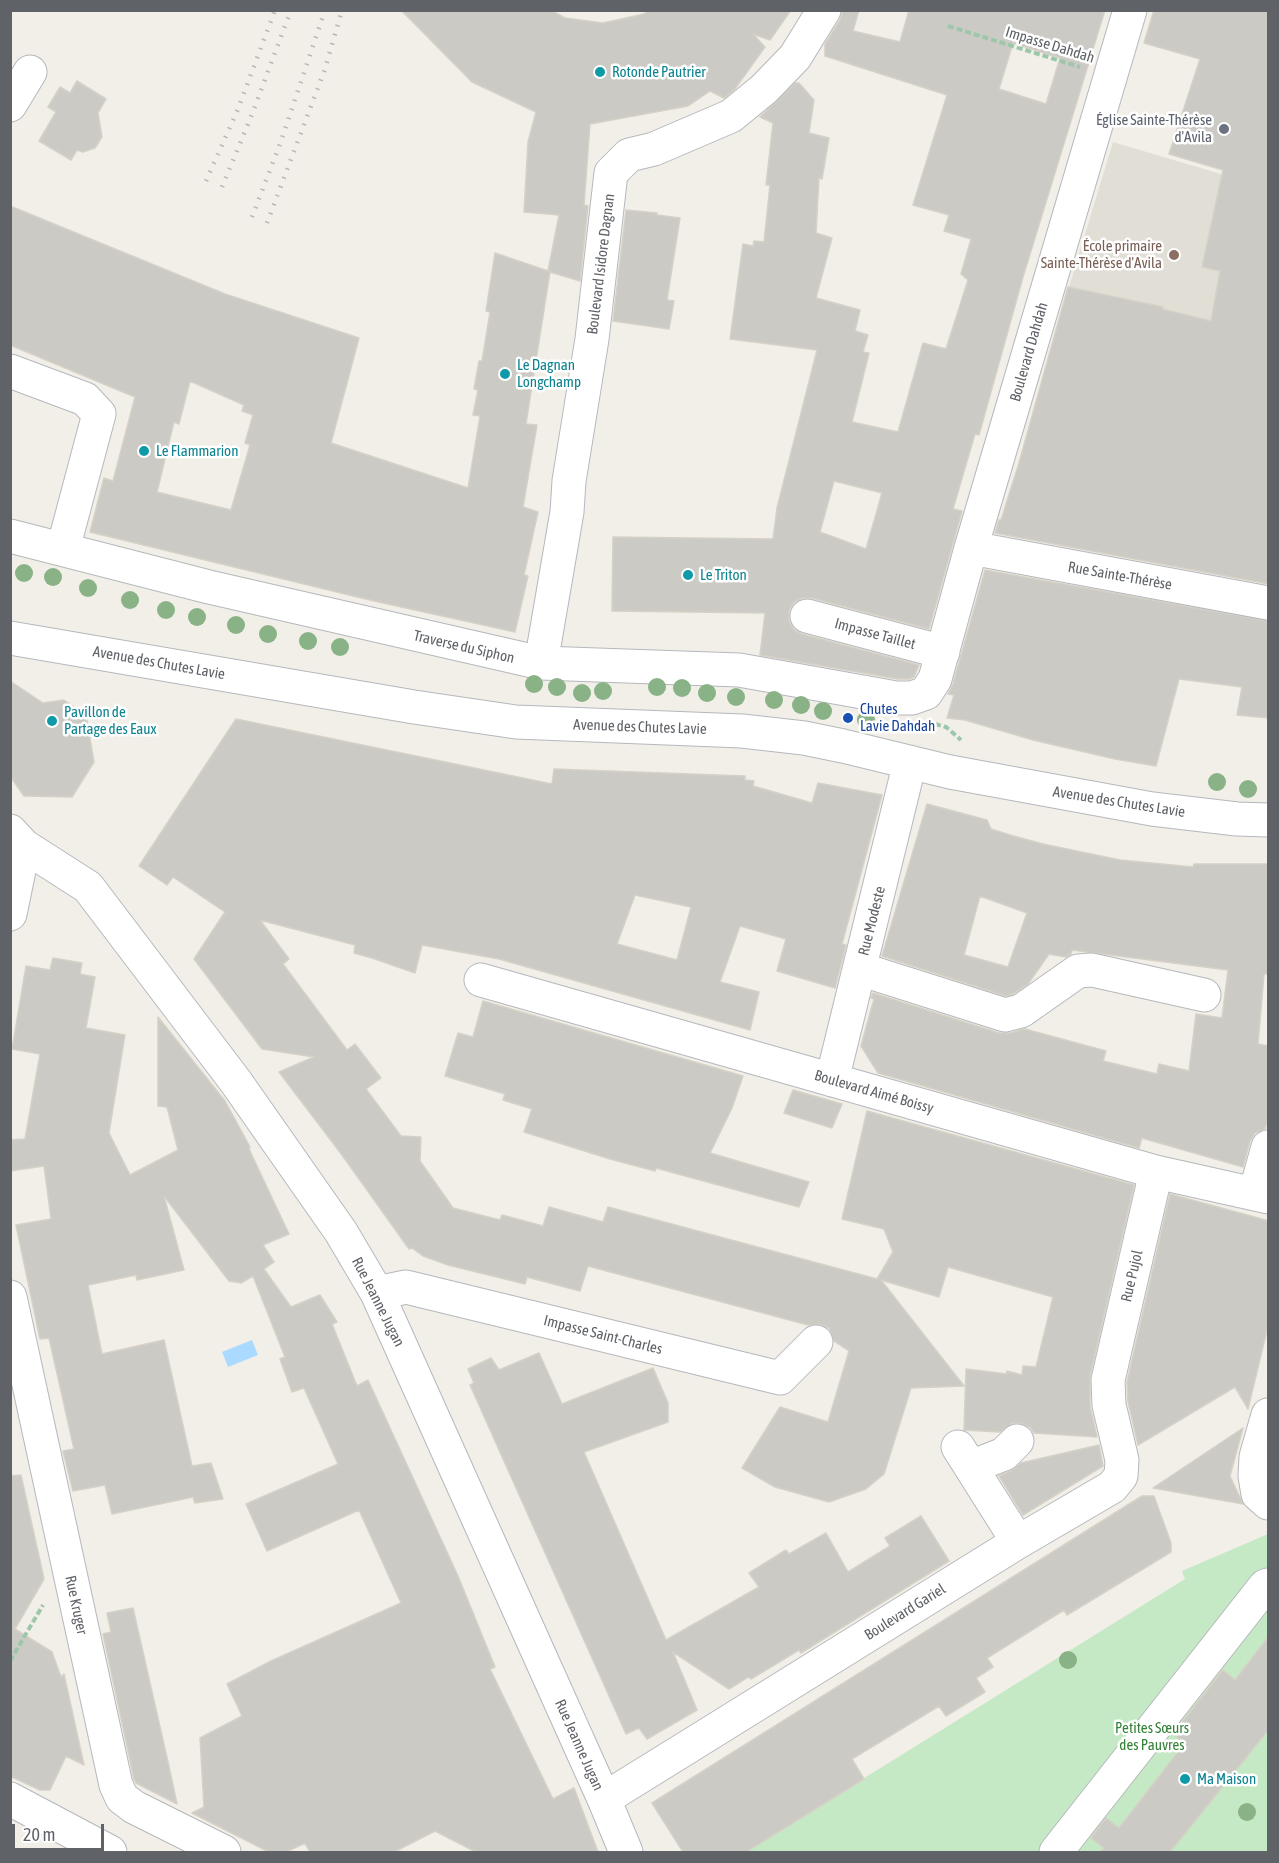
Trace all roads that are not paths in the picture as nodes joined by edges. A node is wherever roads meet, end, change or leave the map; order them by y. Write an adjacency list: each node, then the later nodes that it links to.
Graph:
1 (824, 10): 13 (street, Boulevard Isidore Dagnan)
2 (1130, 10): 7 (street, Boulevard Dahdah)
3 (30, 72): 4 (street)
4 (10, 105)
5 (10, 371): 8 (street)
6 (10, 536): 8 (street, Traverse du Siphon)
7 (971, 548): 9 (street, Rue Sainte-Thérèse); 12 (street, Boulevard Dahdah)
8 (63, 549): 13 (street, Traverse du Siphon)
9 (1269, 603)
10 (807, 616): 12 (street, Impasse Taillet)
11 (10, 638): 15 (street, Avenue des Chutes Lavie)
12 (943, 652): 14 (street, Boulevard Dahdah)
13 (541, 663): 14 (street, Traverse du Siphon)
14 (926, 693)
15 (910, 762): 16 (street, Avenue des Chutes Lavie); 19 (street, Rue Modeste)
16 (1269, 820)
17 (17, 839): 18 (street); 26 (street, Rue Jeanne Jugan)
18 (10, 914)
19 (860, 969): 21 (street); 22 (street, Rue Modeste)
20 (481, 980): 22 (street, Boulevard Aimé Boissy)
21 (1204, 995)
22 (832, 1080): 24 (street, Boulevard Aimé Boissy)
23 (1269, 1147): 25 (street)
24 (1156, 1172): 25 (street, Boulevard Aimé Boissy); 29 (street, Rue Pujol)
25 (1262, 1196)
26 (376, 1293): 28 (street, Impasse Saint-Charles); 36 (street, Rue Jeanne Jugan)
27 (10, 1297): 38 (street, Rue Kruger)
28 (816, 1342)
29 (1108, 1380): 33 (street, Boulevard Gariel)
30 (1269, 1415): 32 (street)
31 (1017, 1441): 33 (street)
32 (1269, 1503)
33 (1018, 1542): 36 (street, Boulevard Gariel)
34 (1269, 1585): 40 (street)
35 (10, 1799): 37 (street)
36 (604, 1799): 39 (street, Rue Jeanne Jugan)
37 (110, 1852)
38 (224, 1852)
39 (626, 1852)
40 (1056, 1852)

